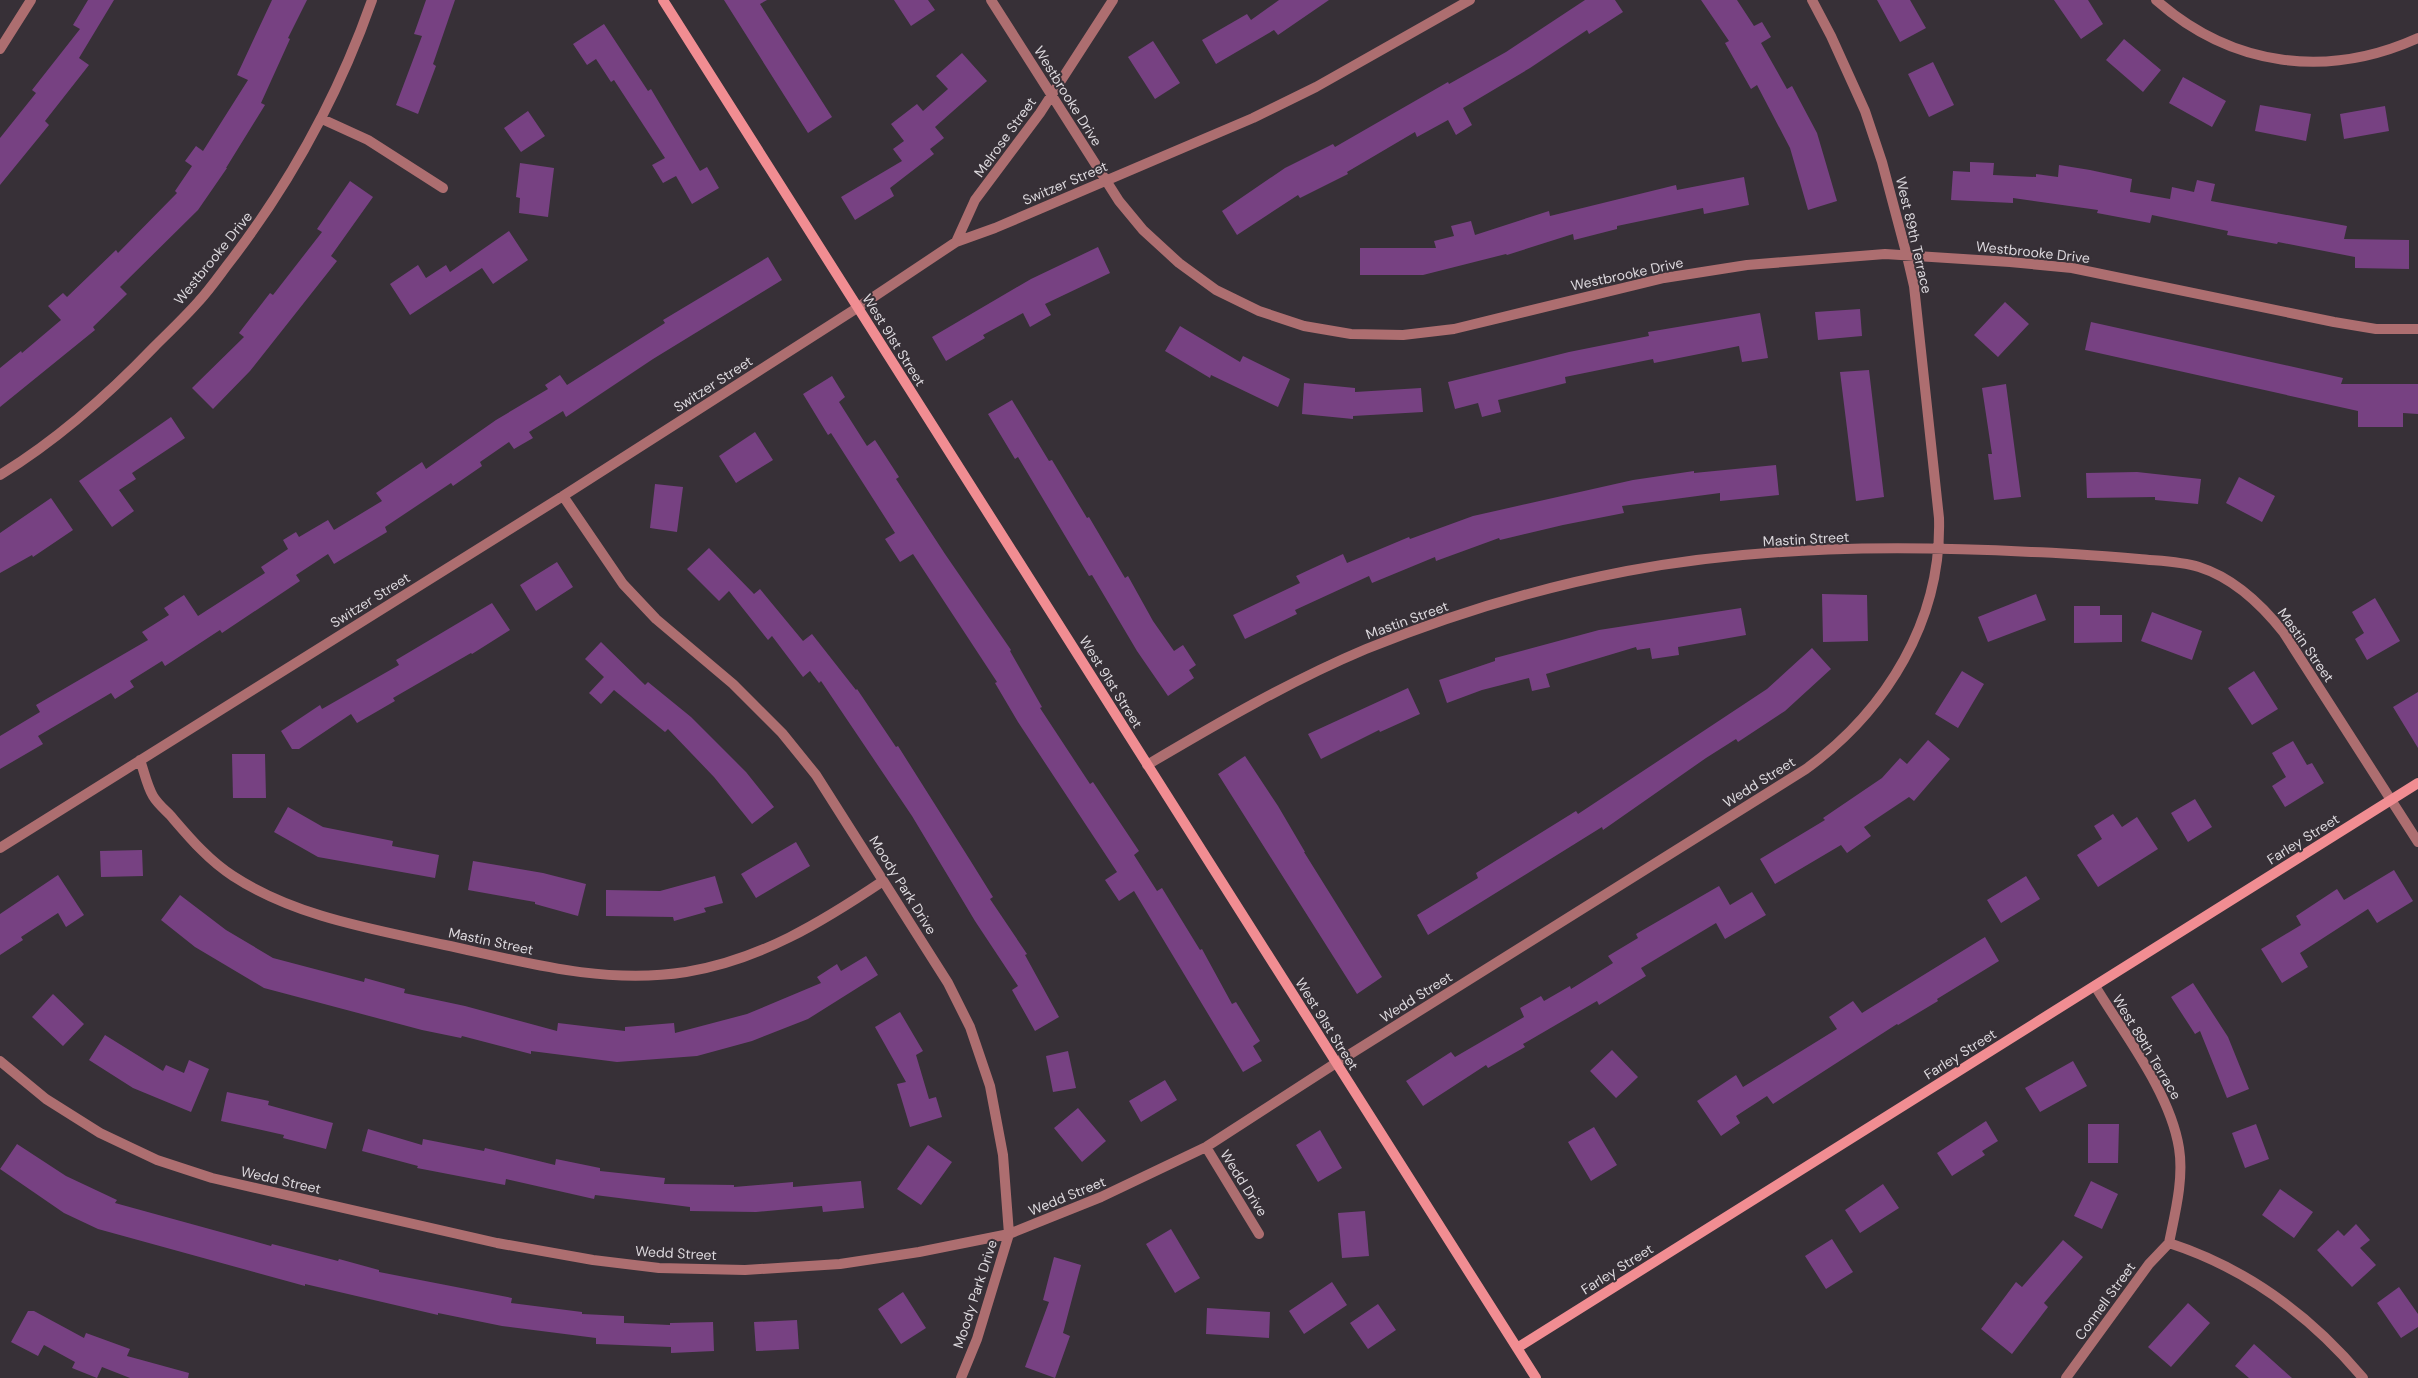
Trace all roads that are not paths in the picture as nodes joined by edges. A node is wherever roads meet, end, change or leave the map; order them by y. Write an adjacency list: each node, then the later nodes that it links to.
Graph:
1 (31, 0): 10 (street)
2 (372, 0): 12 (street, Westbrooke Drive)
3 (662, 0): 17 (street, West 91st Street)
4 (991, 0): 11 (street, Westbrooke Drive)
5 (1113, 0): 11 (street, Melrose Street)
6 (1470, 0): 13 (street, Switzer Street)
7 (1812, 0): 16 (street, West 89th Terrace)
8 (2156, 0): 9 (street)
9 (2418, 38)
10 (0, 49)
11 (1051, 95): 13 (street, Westbrooke Drive); 15 (street, Melrose Street)
12 (322, 119): 14 (street); 19 (street, Westbrooke Drive)
13 (1106, 181): 15 (street, Switzer Street); 16 (street, Westbrooke Drive)
14 (443, 188)
15 (956, 242): 17 (street, Switzer Street)
16 (1907, 256): 18 (street, Westbrooke Drive); 21 (street, West 89th Terrace)
17 (857, 308): 20 (street, Switzer Street); 23 (street, West 91st Street)
18 (2418, 329)
19 (0, 475)
20 (563, 496): 22 (street, Switzer Street); 28 (street, Moody Park Drive)
21 (1940, 550): 23 (street, Mastin Street); 25 (street, Mastin Street); 31 (street, Wedd Street)
22 (140, 760): 27 (street, Switzer Street); 28 (street, Mastin Street)
23 (1147, 765): 31 (street, West 91st Street)
24 (2418, 783): 25 (street, Farley Street)
25 (2391, 800): 26 (street, Mastin Street); 29 (street, Farley Street)
26 (2418, 842)
27 (0, 848)
28 (883, 881): 33 (street, Moody Park Drive)
29 (2095, 986): 35 (street, West 89th Terrace); 36 (street, Farley Street)
30 (0, 1062): 33 (street, Wedd Street)
31 (1336, 1063): 32 (street, Wedd Street); 36 (street, West 91st Street)
32 (1206, 1147): 33 (street, Wedd Street); 34 (street, Wedd Drive)
33 (1008, 1234): 37 (street, Moody Park Drive)
34 (1259, 1234)
35 (2169, 1243): 39 (street, Connell Street); 40 (street)
36 (1517, 1348): 38 (street, West 91st Street)
37 (961, 1378)
38 (1536, 1378)
39 (2066, 1378)
40 (2363, 1378)

